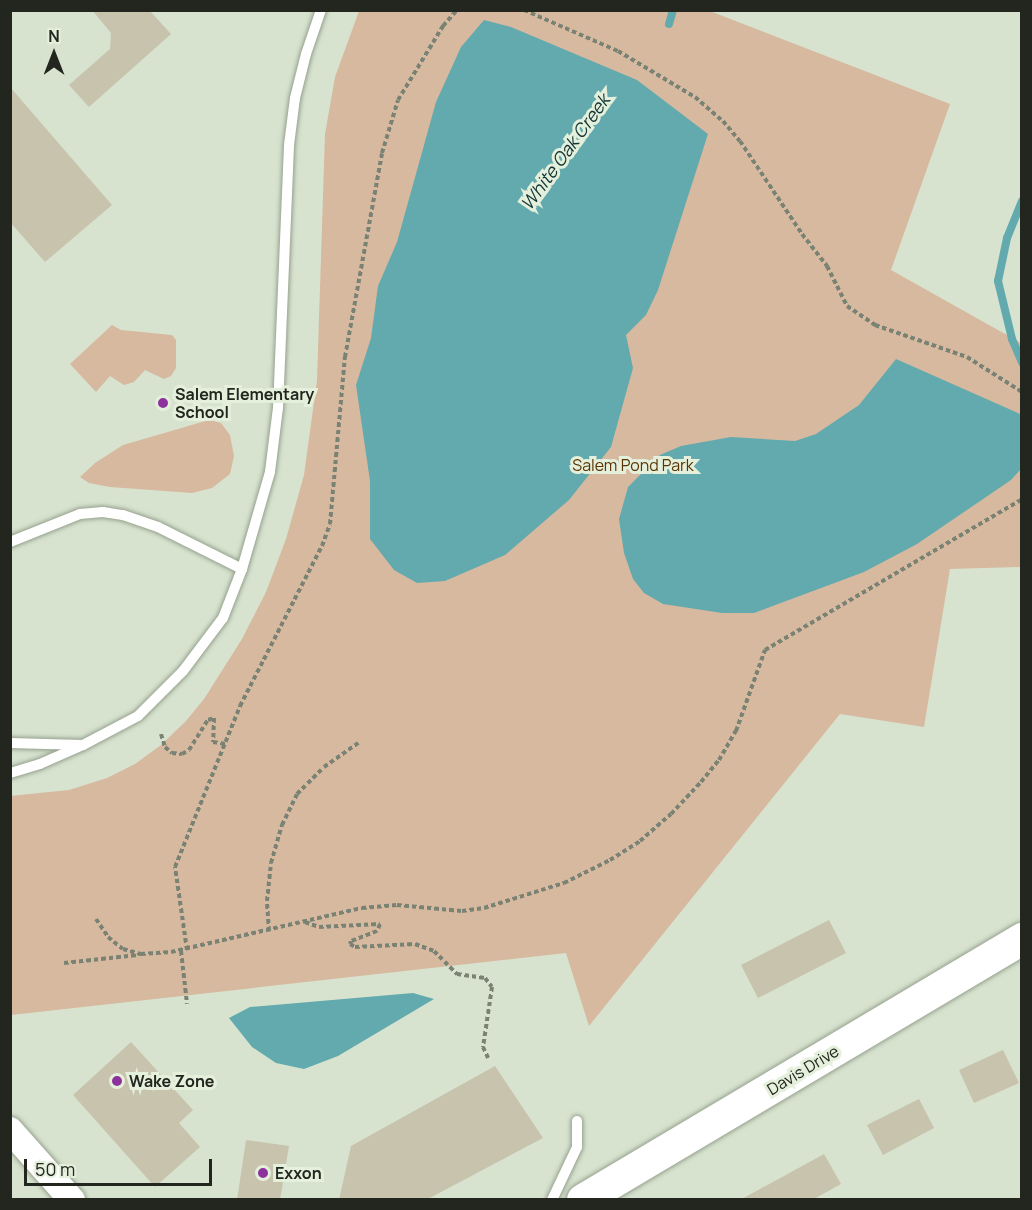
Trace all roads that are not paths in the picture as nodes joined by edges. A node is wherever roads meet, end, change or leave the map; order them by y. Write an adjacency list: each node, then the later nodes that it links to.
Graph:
1 (321, 10): 3 (lane)
2 (10, 542): 3 (lane)
3 (242, 569): 5 (lane)
4 (10, 743): 5 (lane)
5 (83, 745): 6 (lane)
6 (10, 773)
7 (1022, 939): 12 (main road, Davis Drive)
8 (576, 1121): 11 (lane)
9 (10, 1130): 10 (street)
10 (72, 1200)
11 (552, 1200)
12 (583, 1200)

